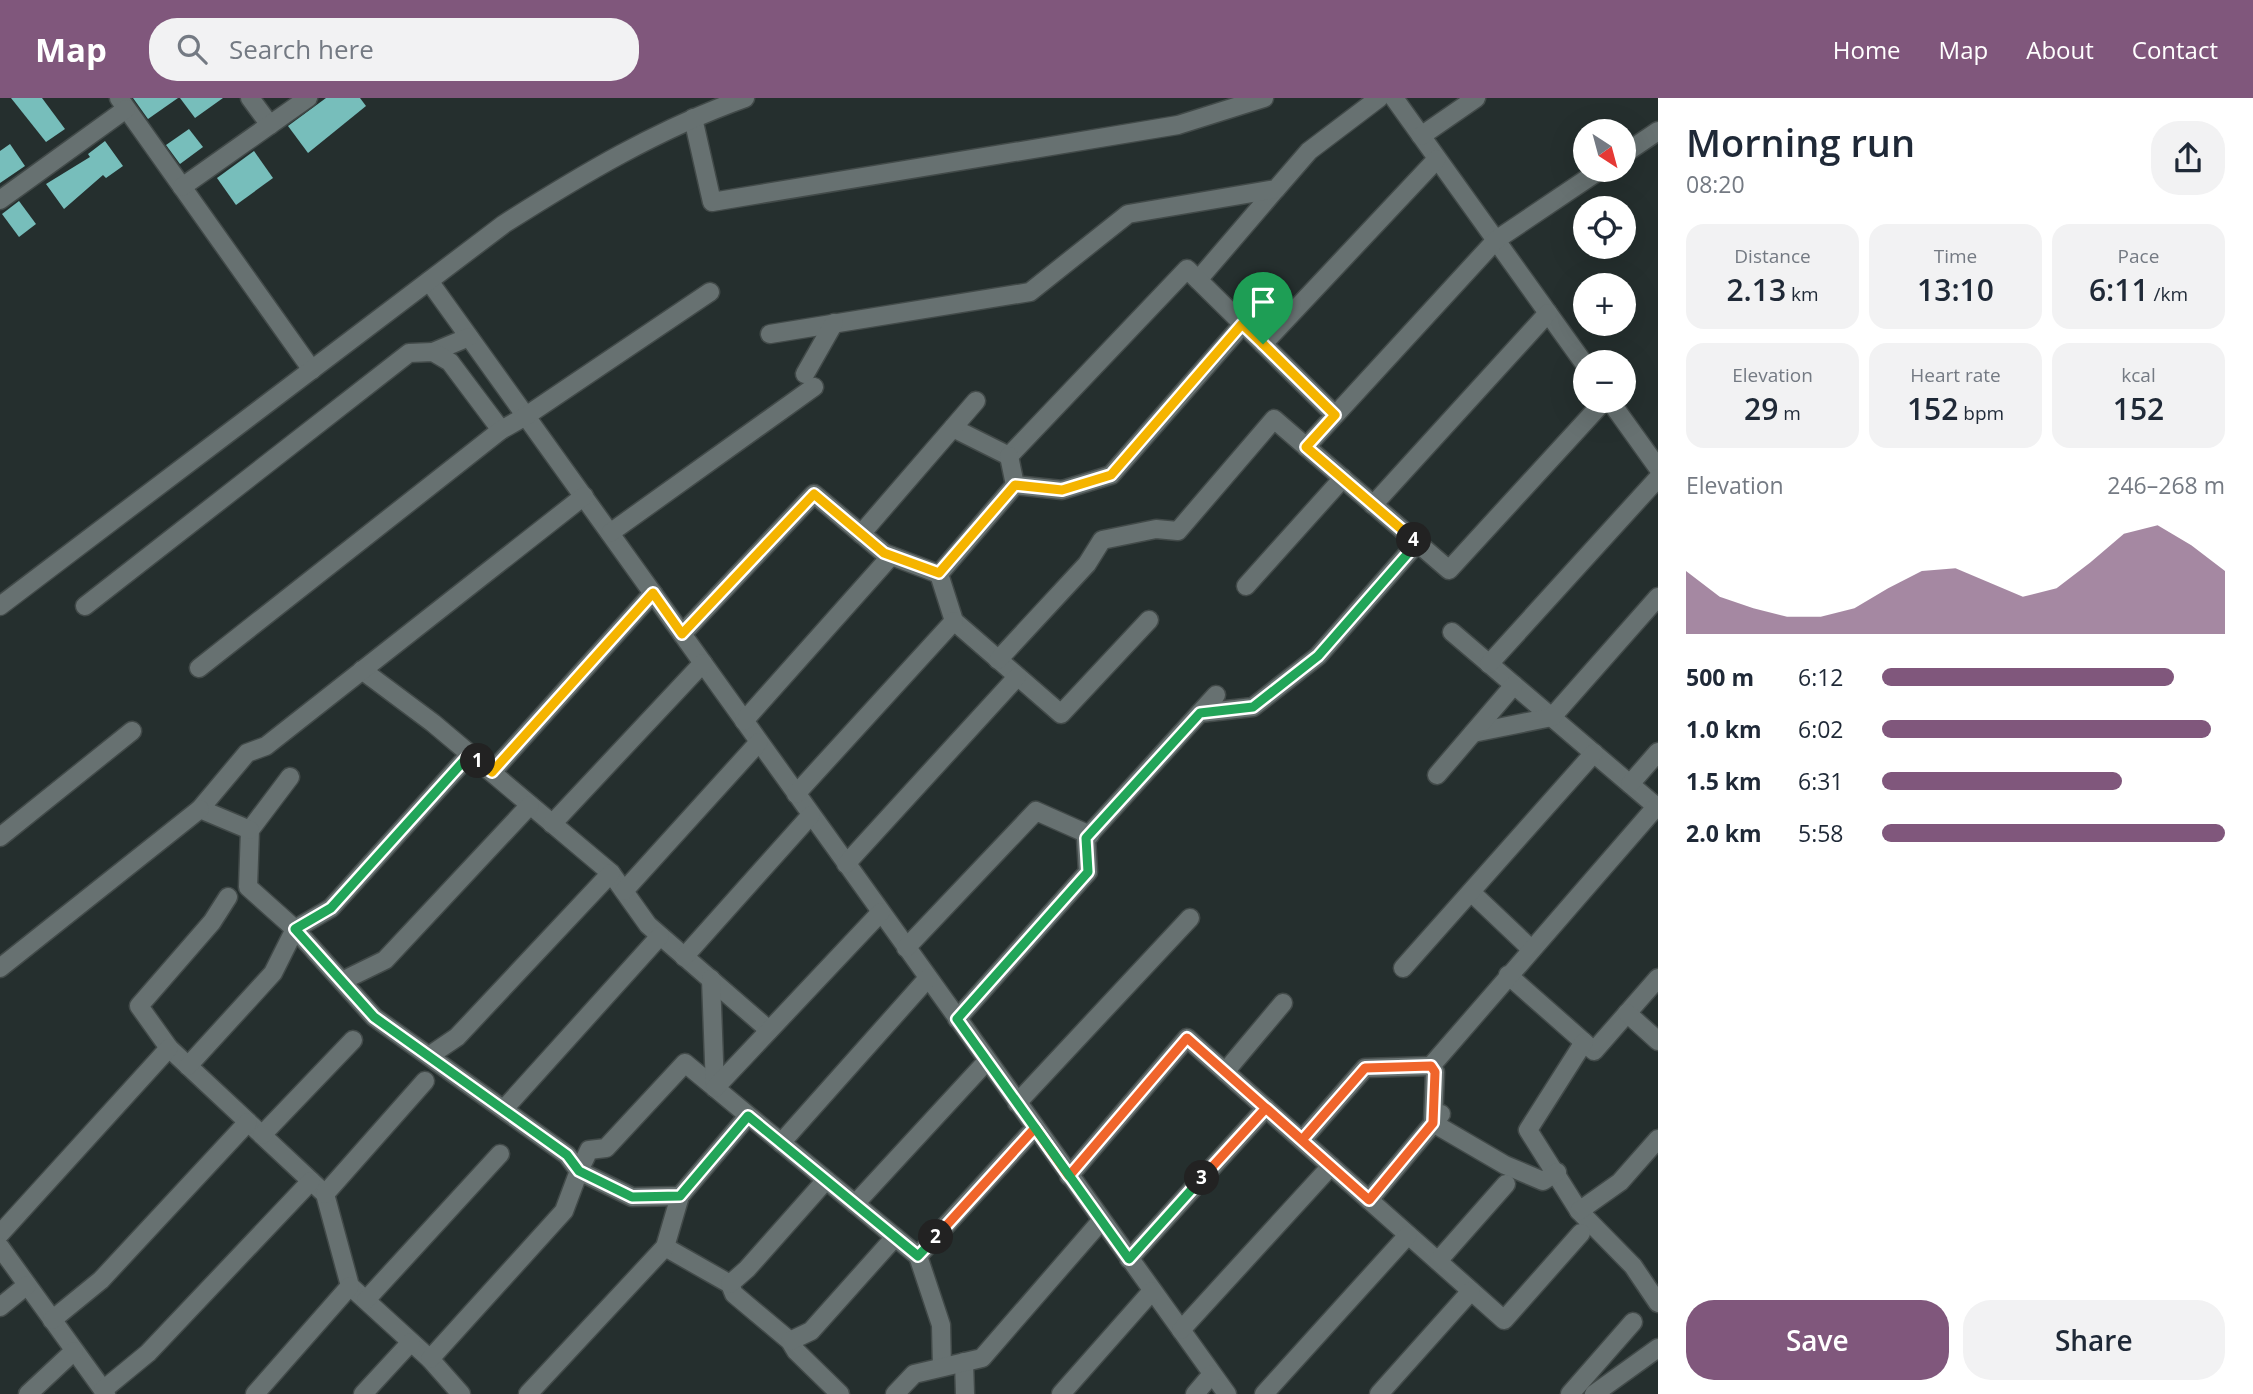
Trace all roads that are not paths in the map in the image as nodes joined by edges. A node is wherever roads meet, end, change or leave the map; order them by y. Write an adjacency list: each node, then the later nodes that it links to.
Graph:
1 (250, 98): 10 (street)
2 (308, 98): 10 (street)
3 (745, 98): 9 (street)
4 (1264, 98): 9 (street)
5 (1379, 98): 17 (street)
6 (1394, 98): 12 (street)
7 (1476, 98): 12 (street)
8 (122, 103): 16 (street); 18 (street)
9 (693, 118): 20 (street)
10 (270, 125): 16 (street)
11 (1658, 131): 13 (street)
12 (1422, 136): 14 (street)
13 (1636, 146)
14 (1437, 159): 19 (street); 28 (street)
15 (1582, 182): 19 (street)
16 (182, 187): 31 (street)
17 (1276, 189): 21 (street); 24 (street)
18 (0, 200)
19 (1496, 240): 23 (street); 35 (street)
20 (429, 281): 27 (street); 31 (street)
21 (1198, 281): 25 (street); 40 (street)
22 (710, 292): 36 (street)
23 (1548, 313): 29 (street); 46 (street)
24 (834, 323): 26 (street); 47 (street)
25 (1242, 324): 28 (street); 44 (street)
26 (770, 334)
27 (469, 337): 30 (street); 36 (street)
28 (1263, 344): 35 (street)
29 (1575, 350)
30 (433, 352): 38 (street); 56 (street)
31 (312, 370): 55 (street)
32 (976, 401): 37 (street)
33 (1594, 413): 49 (street)
34 (1619, 413): 41 (street)
35 (1335, 415): 39 (street)
36 (526, 416): 38 (street); 45 (street)
37 (953, 428): 40 (street); 48 (street)
38 (501, 430): 64 (street)
39 (1306, 447): 42 (street); 61 (street)
40 (1009, 456): 44 (street)
41 (1655, 458)
42 (1343, 478): 46 (street); 52 (street)
43 (1658, 478): 63 (street)
44 (1015, 485): 51 (street)
45 (584, 496): 47 (street); 65 (street)
46 (1373, 505): 49 (street)
47 (610, 533): 53 (street)
48 (861, 534): 50 (street); 60 (street)
49 (1417, 543): 69 (street)
50 (891, 556): 51 (street); 71 (street)
51 (939, 573): 58 (street)
52 (1246, 586)
53 (653, 593): 60 (street); 78 (street)
54 (1658, 597): 70 (street)
55 (0, 606)
56 (85, 606)
57 (1149, 620): 66 (street)
58 (954, 621): 61 (street); 82 (street)
59 (1451, 632): 63 (street)
60 (682, 634): 62 (street)
61 (998, 660): 66 (street)
62 (703, 663): 71 (street); 87 (street)
63 (1489, 664): 67 (street)
64 (198, 668)
65 (362, 670): 77 (street); 85 (street)
66 (1017, 677): 91 (street)
67 (1514, 685): 70 (street); 73 (street)
68 (1216, 695): 69 (street)
69 (1200, 713): 89 (street)
70 (1552, 718): 73 (street); 76 (street)
71 (744, 721): 74 (street)
72 (132, 730): 90 (street)
73 (1473, 733): 79 (street)
74 (759, 742): 82 (street); 93 (street)
75 (1658, 752): 81 (street)
76 (1594, 753): 81 (street); 94 (street)
77 (470, 754): 78 (street); 98 (street)
78 (492, 772): 83 (street)
79 (1437, 775)
80 (290, 777): 88 (street)
81 (1630, 784): 84 (street)
82 (796, 794): 86 (street)
83 (530, 805): 87 (street); 109 (street)
84 (1657, 808): 101 (street)
85 (200, 809): 88 (street); 103 (street)
86 (811, 814): 91 (street); 102 (street)
87 (552, 824): 92 (street)
88 (250, 830): 98 (street)
89 (1090, 835): 100 (street); 112 (street)
90 (0, 837)
91 (846, 864): 96 (street)
92 (611, 873): 93 (street); 118 (street)
93 (624, 891): 99 (street)
94 (1471, 892): 101 (street); 104 (street)
95 (228, 897): 117 (street)
96 (881, 912): 100 (street); 113 (street)
97 (1190, 918): 125 (street)
98 (295, 929): 109 (street); 120 (street)
99 (660, 936): 102 (street); 127 (street)
100 (906, 948): 106 (street)
101 (1531, 949): 105 (street)
102 (684, 957): 108 (street)
103 (0, 968)
104 (1403, 968)
105 (1508, 975): 116 (street); 121 (street)
106 (928, 978): 112 (street); 135 (street)
107 (1658, 978): 111 (street)
108 (711, 979): 113 (street); 124 (street)
109 (344, 980): 118 (street)
110 (1283, 1003): 122 (street)
111 (1627, 1013): 115 (street); 116 (street)
112 (957, 1019): 119 (street)
113 (769, 1030): 124 (street)
114 (353, 1040): 132 (street)
115 (1658, 1041)
116 (1584, 1042): 139 (street)
117 (169, 1048): 120 (street); 151 (street)
118 (429, 1056): 127 (street)
119 (987, 1061): 125 (street); 147 (street)
120 (188, 1066): 130 (street)
121 (1431, 1066): 129 (street); 134 (street)
122 (1225, 1072): 126 (street); 140 (street)
123 (425, 1082): 144 (street)
124 (715, 1088): 128 (street); 138 (street)
125 (1017, 1104): 131 (street)
126 (1266, 1108): 134 (street); 157 (street)
127 (504, 1109): 138 (street)
128 (748, 1116): 135 (street); 145 (street)
129 (1438, 1117): 139 (street); 146 (street)
130 (248, 1122): 132 (street); 167 (street)
131 (1035, 1128): 140 (street); 156 (street)
132 (262, 1135): 142 (street)
133 (1658, 1139): 148 (street)
134 (1302, 1140): 137 (street)
135 (781, 1143): 141 (street)
136 (500, 1154): 164 (street)
137 (1331, 1166): 146 (street); 169 (street)
138 (579, 1171): 145 (street); 174 (street)
139 (1557, 1172): 148 (street)
140 (1069, 1176): 149 (street)
141 (826, 1180): 147 (street); 159 (street)
142 (311, 1181): 144 (street); 178 (street)
143 (1506, 1184): 158 (street)
144 (325, 1194): 161 (street)
145 (680, 1196): 155 (street)
146 (1369, 1200): 152 (street)
147 (855, 1204): 153 (street)
148 (1579, 1211): 165 (street)
149 (1101, 1221): 157 (street); 175 (street)
150 (1581, 1233): 162 (street)
151 (0, 1234)
152 (1408, 1235): 158 (street); 190 (street)
153 (895, 1237): 156 (street); 170 (street)
154 (0, 1247): 160 (street)
155 (665, 1247): 159 (street); 183 (street)
156 (918, 1256): 176 (street)
157 (1129, 1259): 163 (street)
158 (1438, 1261): 162 (street)
159 (730, 1284): 170 (street)
160 (27, 1285): 166 (street); 167 (street)
161 (350, 1286): 164 (street); 180 (street)
162 (1471, 1291): 191 (street)
163 (1152, 1292): 169 (street); 187 (street)
164 (366, 1300): 171 (street)
165 (1658, 1303)
166 (0, 1307)
167 (52, 1320): 173 (street)
168 (1633, 1322): 192 (street)
169 (1181, 1330): 177 (street)
170 (790, 1341): 184 (street)
171 (411, 1342): 174 (street); 181 (street)
172 (1658, 1348): 193 (street)
173 (74, 1351): 178 (street); 179 (street)
174 (429, 1359): 182 (street)
175 (964, 1362): 176 (street); 186 (street)
176 (943, 1367): 185 (street)
177 (1212, 1374): 188 (street); 189 (street)
178 (104, 1392)
179 (28, 1394)
180 (255, 1394)
181 (363, 1394)
182 (461, 1394)
183 (528, 1394)
184 (840, 1394)
185 (895, 1394)
186 (965, 1394)
187 (1060, 1394)
188 (1195, 1394)
189 (1227, 1394)
190 (1264, 1394)
191 (1379, 1394)
192 (1570, 1394)
193 (1594, 1394)

